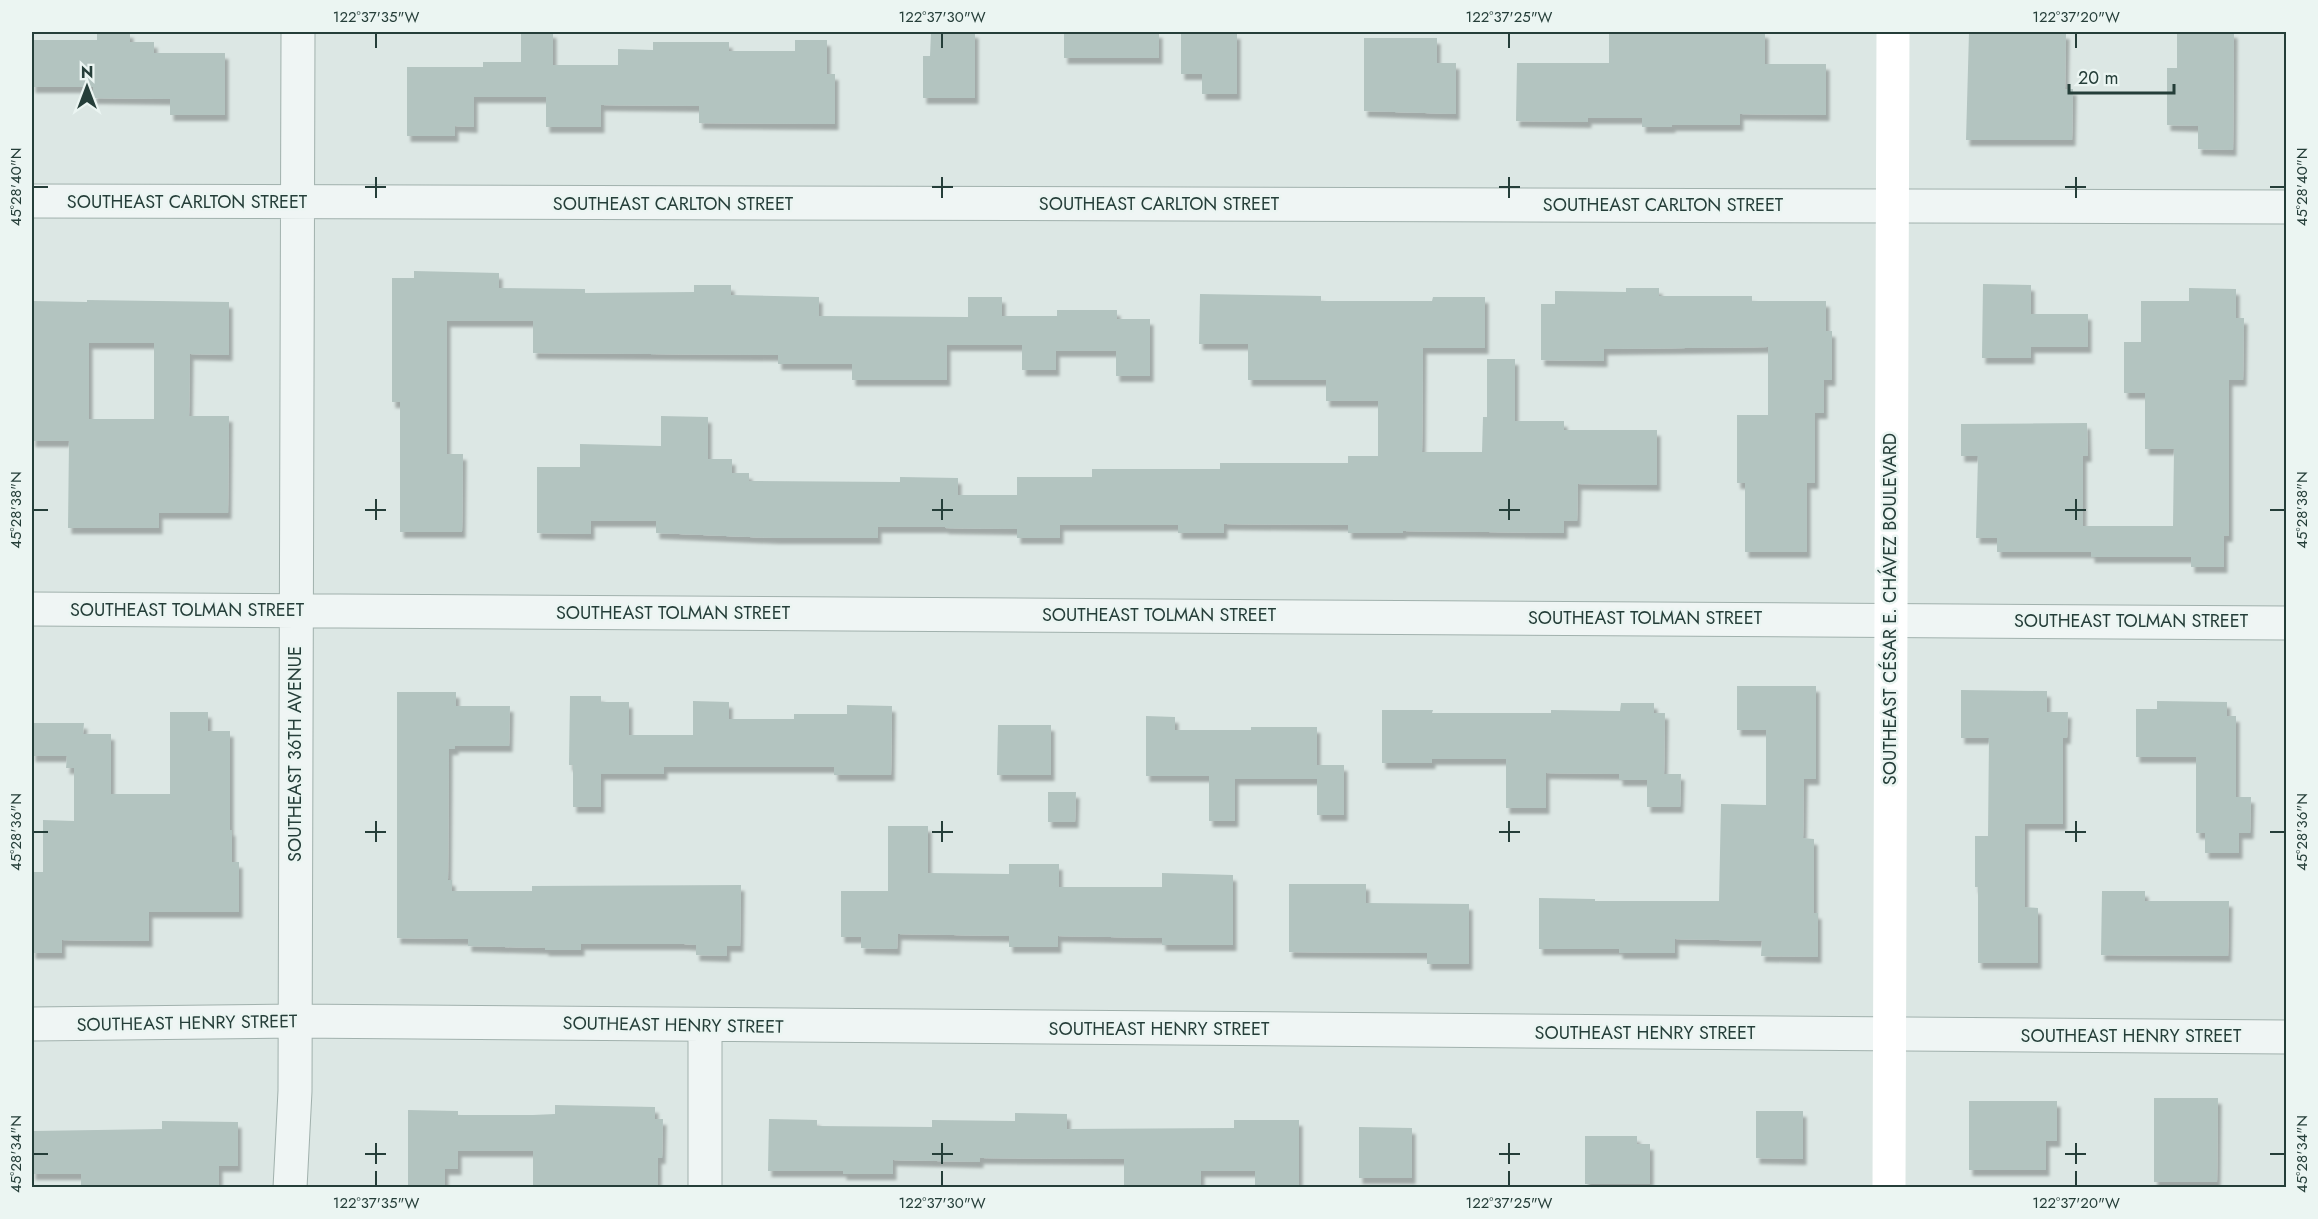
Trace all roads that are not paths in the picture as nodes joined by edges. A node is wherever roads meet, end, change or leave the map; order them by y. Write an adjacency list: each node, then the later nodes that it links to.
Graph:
1 (298, 32): 4 (street, SOUTHEAST 36TH AVENUE)
2 (1893, 32): 5 (street, SOUTHEAST CÉSAR E. CHÁVEZ BOULEVARD)
3 (32, 201): 4 (street, SOUTHEAST CARLTON STREET)
4 (297, 203): 5 (street, SOUTHEAST CARLTON STREET); 8 (street, SOUTHEAST 36TH AVENUE)
5 (1892, 205): 6 (street, SOUTHEAST CARLTON STREET); 9 (street, SOUTHEAST CÉSAR E. CHÁVEZ BOULEVARD)
6 (2286, 207)
7 (32, 609): 8 (street, SOUTHEAST TOLMAN STREET)
8 (296, 611): 9 (street, SOUTHEAST TOLMAN STREET); 11 (street, SOUTHEAST 36TH AVENUE)
9 (1890, 619): 10 (street, SOUTHEAST TOLMAN STREET); 14 (street, SOUTHEAST CÉSAR E. CHÁVEZ BOULEVARD)
10 (2286, 623)
11 (294, 1021): 12 (street, SOUTHEAST HENRY STREET); 13 (street, SOUTHEAST HENRY STREET); 16 (street, SOUTHEAST 36TH AVENUE)
12 (32, 1024)
13 (705, 1026): 14 (street, SOUTHEAST HENRY STREET); 17 (street)
14 (1890, 1035): 15 (street, SOUTHEAST HENRY STREET); 18 (street, SOUTHEAST CÉSAR E. CHÁVEZ BOULEVARD)
15 (2286, 1037)
16 (290, 1188)
17 (705, 1188)
18 (1889, 1188)

